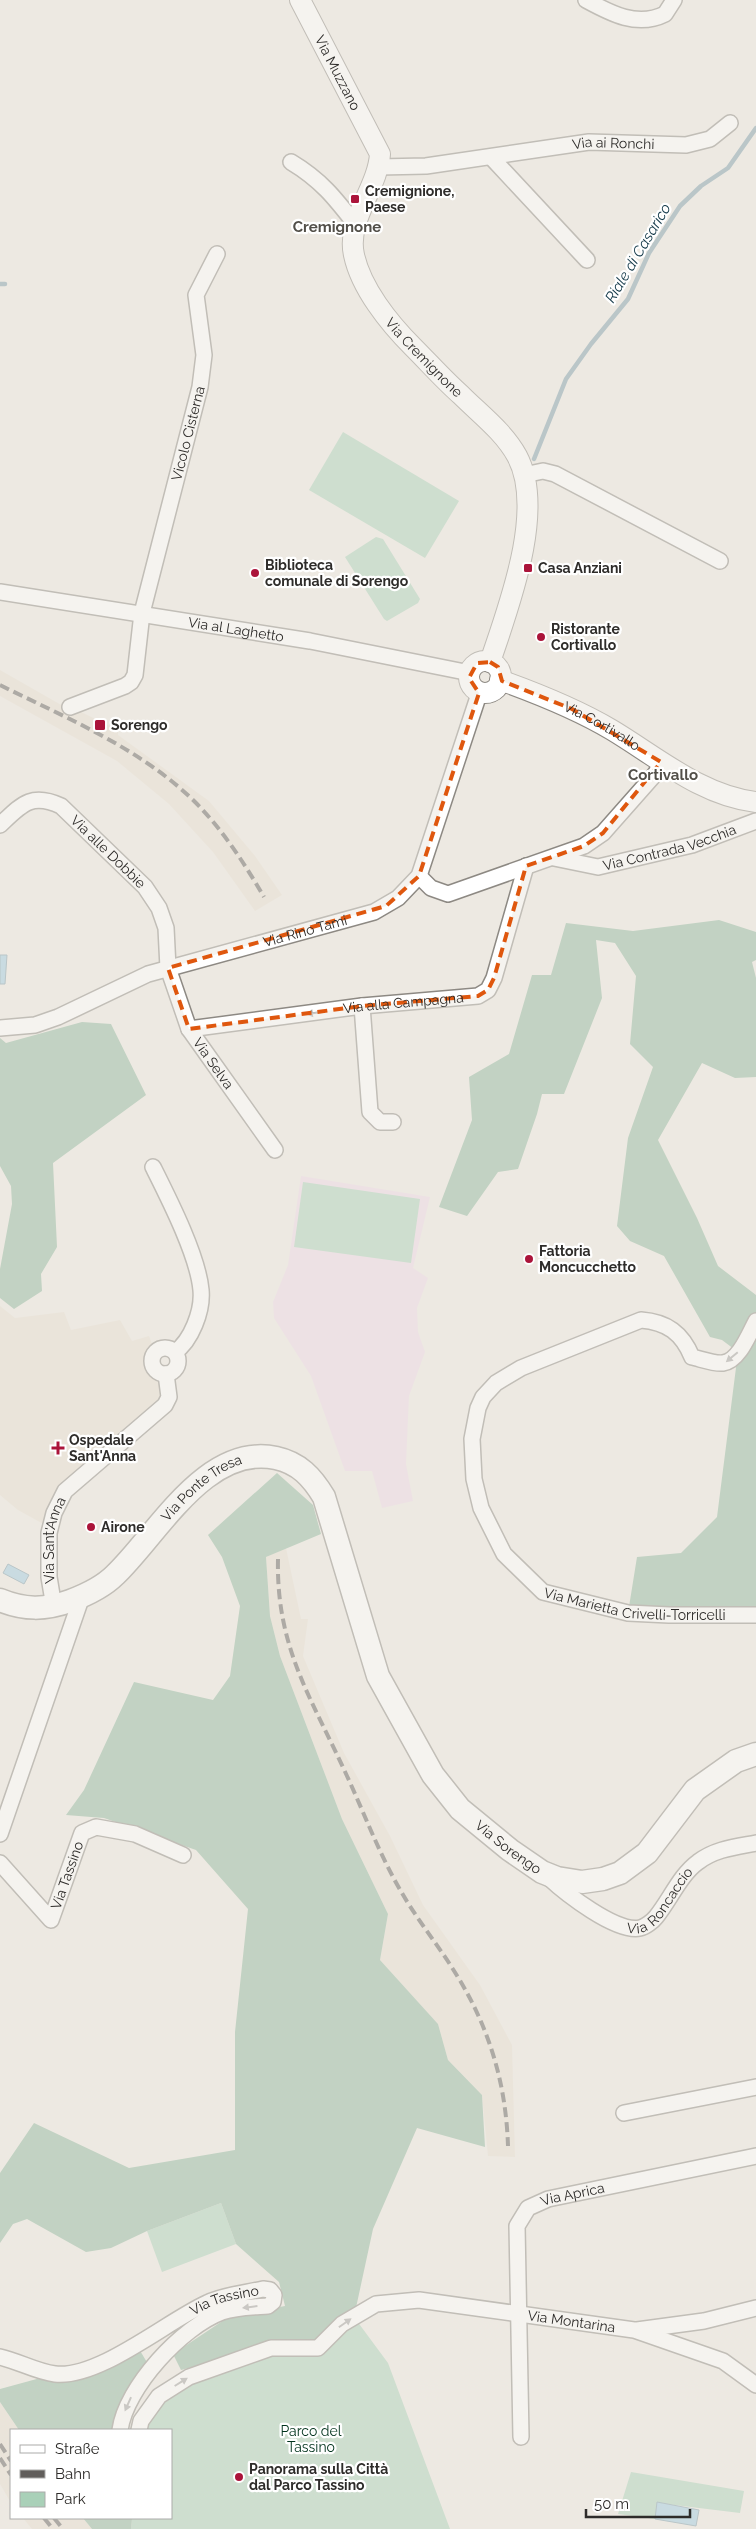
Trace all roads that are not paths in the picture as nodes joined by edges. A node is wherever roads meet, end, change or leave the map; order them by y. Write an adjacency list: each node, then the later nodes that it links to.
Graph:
1 (300, 0): 7 (street, Via Muzzano)
2 (586, 0): 3 (street)
3 (674, 0)
4 (730, 123): 5 (street, Via ai Ronchi)
5 (491, 157): 7 (street, Via ai Ronchi); 10 (street)
6 (291, 162): 8 (street)
7 (380, 167): 8 (street, Via Cremignone)
8 (356, 225): 11 (street, Via Cremignone)
9 (217, 254): 14 (street, Vicolo Cisterna)
10 (587, 260)
11 (524, 475): 12 (street); 15 (street, Via Cremignone)
12 (720, 561)
13 (0, 592): 14 (street, Via al Laghetto)
14 (142, 613): 16 (street, Via al Laghetto); 19 (street, Vicolo Cisterna)
15 (490, 662): 16 (street); 17 (street)
16 (470, 673): 18 (street)
17 (500, 680): 18 (street); 20 (street, Via Cortivallo)
18 (480, 691): 26 (street, Via Rino Tami)
19 (70, 707)
20 (661, 762): 21 (street, Via Cortivallo); 24 (street, Via Contrada Vecchia)
21 (756, 802)
22 (756, 821): 24 (street, Via Contrada Vecchia)
23 (0, 825): 27 (street, Via alle Dobbie)
24 (552, 858): 25 (street, Via Contrada Vecchia)
25 (526, 866): 26 (street, Via Contrada Vecchia); 28 (street, Via alla Campagna)
26 (419, 876): 27 (street, Via Rino Tami)
27 (168, 968): 29 (street, Via Rino Tami); 30 (street, Via Selva)
28 (362, 1006): 30 (street, Via alla Campagna, one-way to 30); 31 (street)
29 (0, 1028)
30 (189, 1029): 32 (street, Via Selva)
31 (392, 1122)
32 (274, 1150)
33 (153, 1167): 35 (street)
34 (756, 1321): 41 (street, Via Marietta Crivelli-Torricelli, one-way to 41)
35 (175, 1352): 36 (street); 36 (street)
36 (166, 1374): 40 (street, Via Sant'Anna)
37 (353, 1592): 38 (main road, Via Ponte Tresa); 47 (main road, Via Sorengo)
38 (82, 1596): 40 (main road, Via Ponte Tresa); 43 (street)
39 (0, 1600): 40 (main road, Via Ponte Tresa)
40 (54, 1606)
41 (756, 1615)
42 (756, 1754): 47 (main road, Via Sorengo)
43 (0, 1834)
44 (756, 1843): 47 (street, Via Roncaccio)
45 (183, 1854): 46 (street, Via Tassino)
46 (0, 1863)
47 (542, 1872)
48 (756, 2087): 49 (street)
49 (624, 2113)
50 (756, 2156): 52 (street, Via Aprica)
51 (756, 2308): 53 (street)
52 (517, 2313): 53 (street, Via Montarina); 57 (street, Via Montarina, one-way to 52); 58 (street, Via Aprica)
53 (634, 2330): 55 (street, Via Montarina)
54 (0, 2357): 56 (street, Via Tassino, one-way to 56)
55 (756, 2385)
56 (120, 2429)
57 (139, 2429)
58 (521, 2437)

